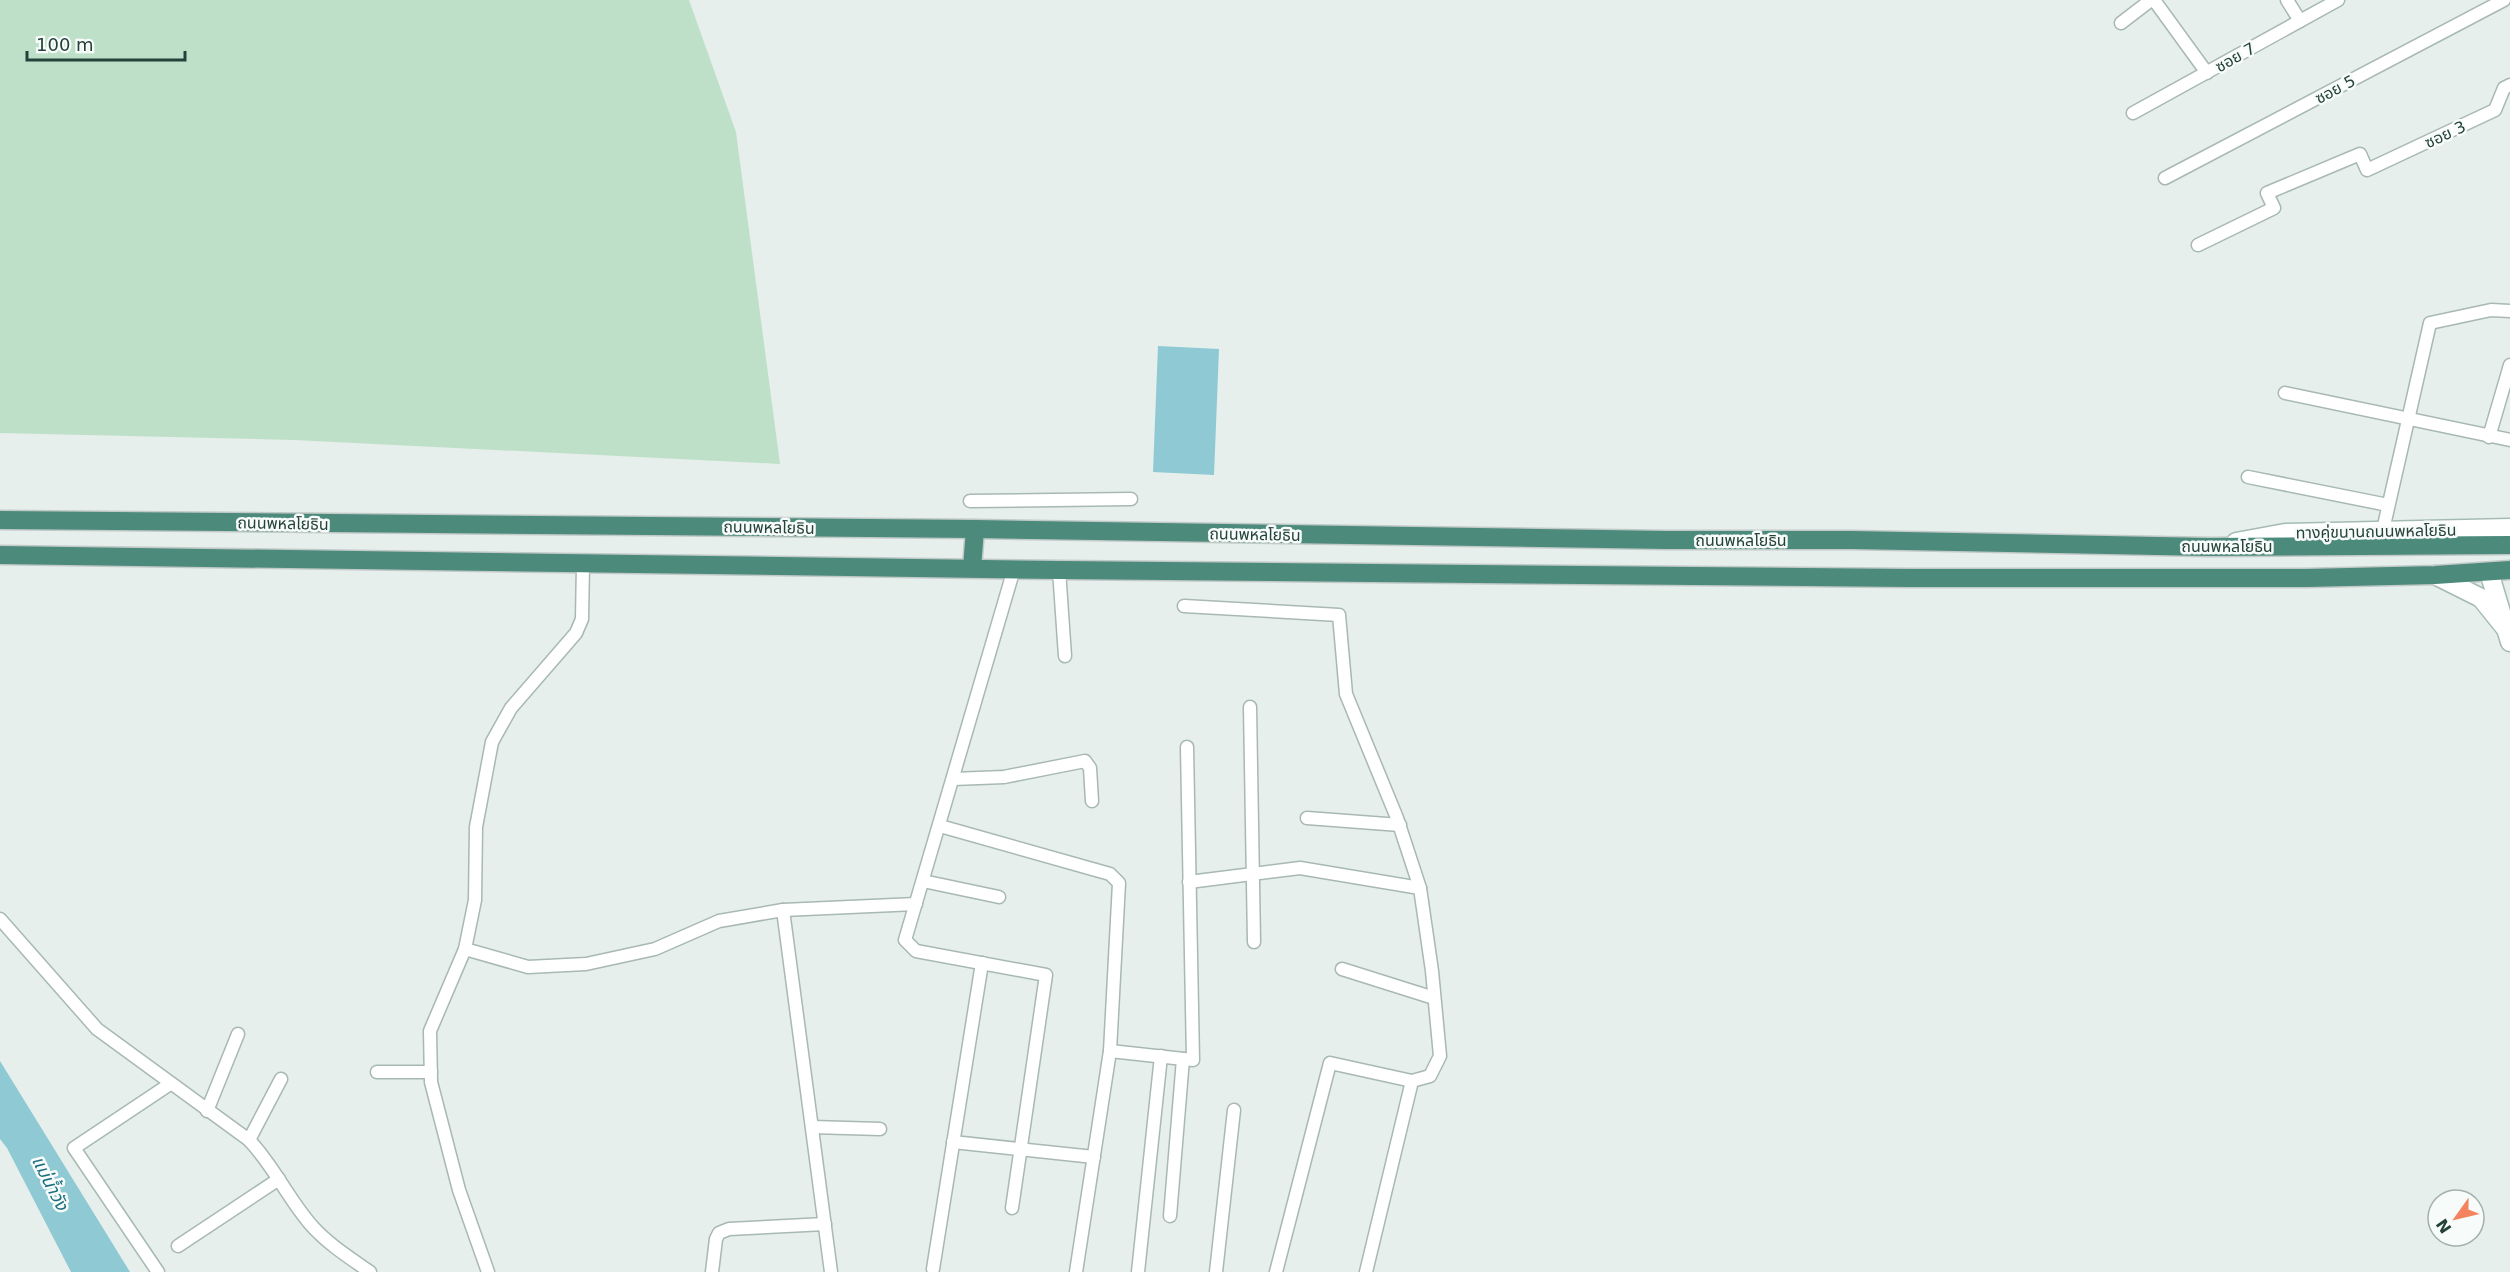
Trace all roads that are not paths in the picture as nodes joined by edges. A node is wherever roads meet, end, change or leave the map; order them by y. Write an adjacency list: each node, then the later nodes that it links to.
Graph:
1 (2153, 0): 6 (street); 7 (street)
2 (2287, 0): 5 (street)
3 (2338, 0): 5 (street, ซอย 7)
4 (2504, 0): 10 (street, ซอย 5)
5 (2300, 21): 7 (street, ซอย 7)
6 (2121, 23)
7 (2207, 73): 9 (street, ซอย 7)
8 (2510, 85): 11 (street, ซอย 3)
9 (2133, 114)
10 (2165, 178)
11 (2198, 245)
12 (2510, 311): 15 (street)
13 (2510, 364): 16 (street)
14 (2285, 393): 15 (street)
15 (2407, 419): 16 (street); 21 (street)
16 (2489, 437): 17 (street)
17 (2510, 440)
18 (2248, 477): 21 (street)
19 (1131, 499): 20 (street)
20 (970, 501)
21 (2388, 505): 25 (street)
22 (0, 520): 24 (highway, ถนนพหลโยธิน)
23 (2510, 528): 25 (main road, ทางคู่ขนานถนนพหลโยธิน)
24 (975, 529): 28 (highway, ถนนพหลโยธิน); 31 (highway)
25 (2383, 530): 28 (main road, ทางคู่ขนานถนนพหลโยธิน)
26 (2510, 545): 27 (highway, ถนนพหลโยธิน)
27 (2487, 546): 28 (highway, ถนนพหลโยธิน); 35 (highway)
28 (2208, 547)
29 (0, 555): 30 (highway, ถนนพหลโยธิน)
30 (583, 564): 31 (highway, ถนนพหลโยธิน); 56 (street)
31 (972, 568): 32 (highway, ถนนพหลโยธิน)
32 (1014, 568): 33 (highway, ถนนพหลโยธิน); 42 (street)
33 (1059, 570): 36 (highway, ถนนพหลโยธิน); 39 (street)
34 (2510, 570): 35 (highway, ถนนพหลโยธิน)
35 (2489, 572): 36 (highway, ถนนพหลโยธิน); 38 (main road)
36 (2436, 575): 38 (main road)
37 (1184, 606): 45 (street)
38 (2509, 629)
39 (1065, 656)
40 (1250, 707): 47 (street)
41 (1187, 747): 49 (street)
42 (953, 779): 43 (street); 46 (street)
43 (1092, 801)
44 (1307, 818): 45 (street)
45 (1400, 825): 50 (street)
46 (940, 826): 48 (street); 61 (street)
47 (1253, 872): 49 (street); 50 (street); 55 (street)
48 (923, 881): 51 (street); 52 (street)
49 (1189, 882): 63 (street)
50 (1420, 888): 59 (street)
51 (999, 897)
52 (916, 904): 53 (street); 57 (street)
53 (783, 910): 56 (street); 71 (street)
54 (0, 919): 68 (street)
55 (1254, 942)
56 (465, 949): 65 (street)
57 (982, 963): 74 (street); 75 (street)
58 (1342, 969): 59 (street)
59 (1434, 998): 67 (street)
60 (238, 1034): 70 (street)
61 (1110, 1051): 62 (street); 76 (street)
62 (1161, 1056): 63 (street); 89 (street)
63 (1183, 1059): 79 (street)
64 (377, 1071): 65 (street)
65 (431, 1072): 85 (street)
66 (281, 1079): 73 (street)
67 (1412, 1081): 91 (street); 92 (street)
68 (170, 1084): 70 (street); 83 (street)
69 (1234, 1110): 90 (street)
70 (207, 1111): 73 (street)
71 (812, 1126): 72 (street); 80 (street)
72 (880, 1129)
73 (249, 1140): 77 (street)
74 (953, 1142): 75 (street); 82 (street)
75 (1021, 1148): 76 (street); 78 (street)
76 (1094, 1157): 88 (street)
77 (279, 1179): 81 (street); 84 (street)
78 (1012, 1208)
79 (1170, 1216)
80 (825, 1224): 86 (street); 87 (street)
81 (178, 1246)
82 (933, 1269)
83 (158, 1272)
84 (370, 1272)
85 (488, 1272)
86 (712, 1272)
87 (831, 1272)
88 (1076, 1272)
89 (1138, 1272)
90 (1216, 1272)
91 (1276, 1272)
92 (1366, 1272)

